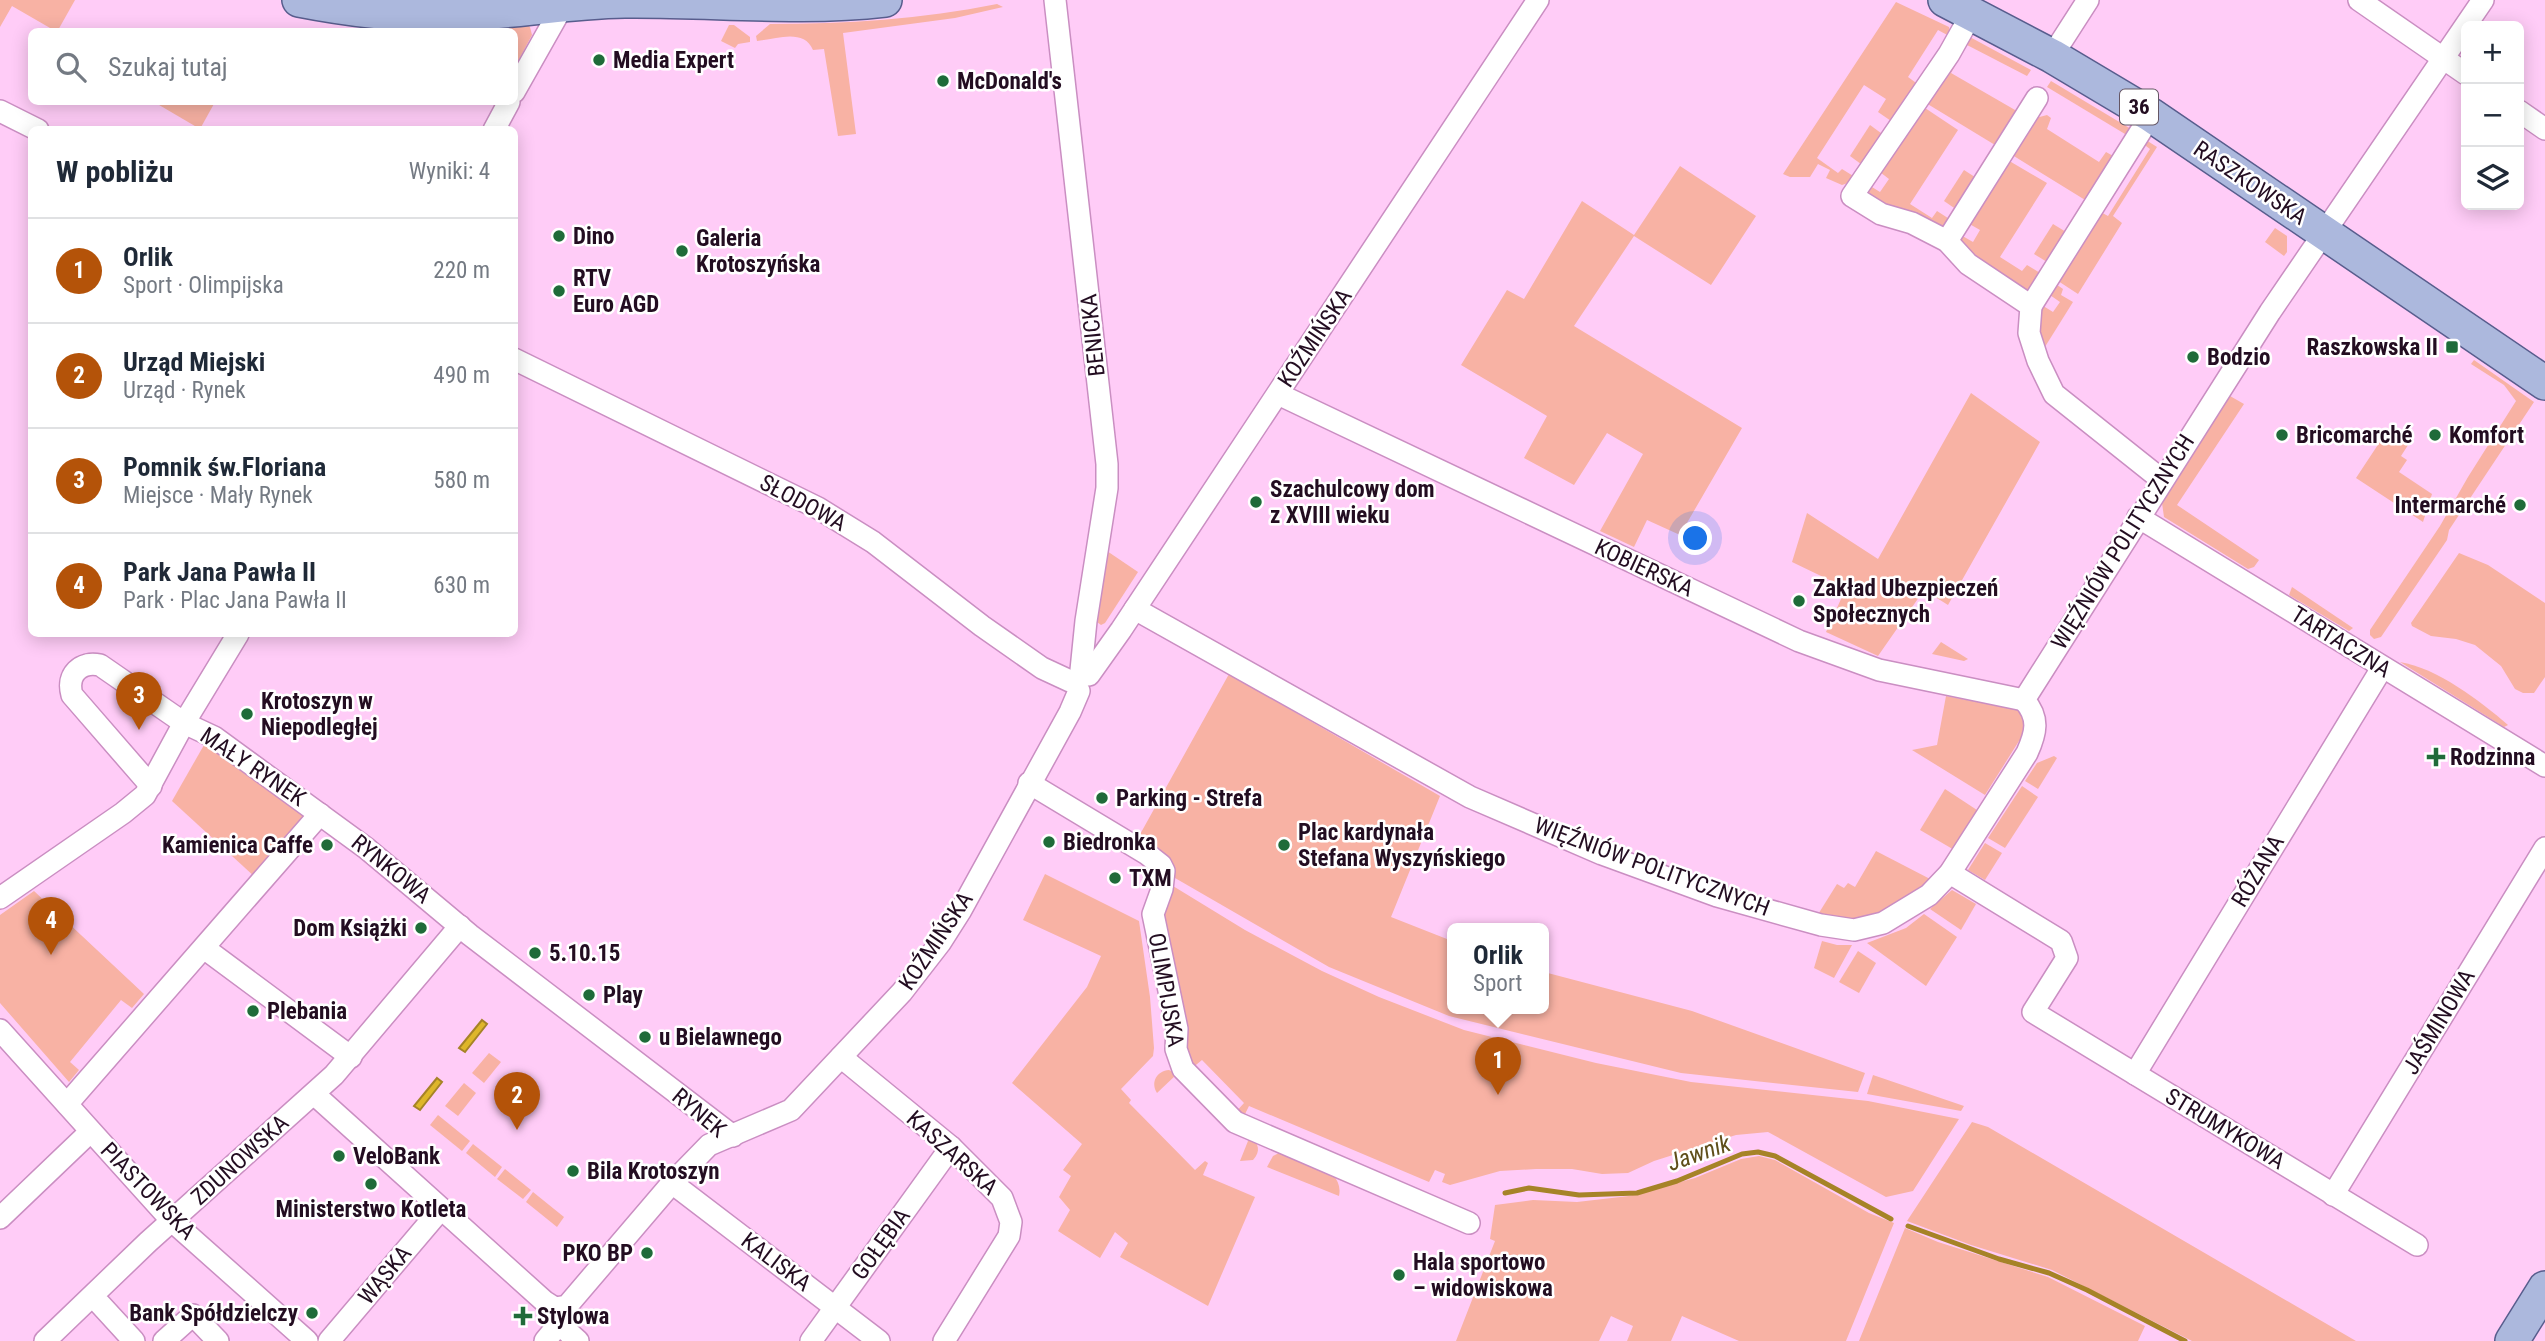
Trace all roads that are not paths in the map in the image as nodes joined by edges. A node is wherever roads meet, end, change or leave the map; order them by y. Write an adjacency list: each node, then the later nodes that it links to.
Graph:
1 (299, 0): 11 (main road)
2 (885, 0): 9 (main road)
3 (1055, 0): 33 (street, BENICKA)
4 (1538, 0): 27 (street, KOŹMIŃSKA)
5 (2088, 0): 12 (street)
6 (2359, 0): 13 (street)
7 (2483, 0): 13 (street, WIĘŹNIÓW POLITYCZNYCH)
8 (566, 1): 9 (main road); 11 (main road); 15 (street)
9 (684, 1)
10 (1958, 6): 12 (main road, RASZKOWSKA / 36); 23 (street)
11 (456, 23)
12 (2052, 56): 19 (main road, RASZKOWSKA / 36)
13 (2443, 58): 14 (street); 22 (street, WIĘŹNIÓW POLITYCZNYCH)
14 (2461, 71)
15 (518, 85)
16 (2037, 99): 23 (street)
17 (0, 111): 20 (street)
18 (2524, 114): 21 (street)
19 (2151, 115): 22 (main road, RASZKOWSKA / 36); 24 (street)
20 (30, 126)
21 (2545, 129)
22 (2323, 232): 26 (main road, RASZKOWSKA / 36); 28 (street, WIĘŹNIÓW POLITYCZNYCH)
23 (1947, 242): 24 (street)
24 (2031, 306): 28 (street)
25 (518, 361): 33 (street, SŁODOWA)
26 (2545, 383)
27 (1278, 394): 30 (street, KOŹMIŃSKA); 34 (street, KOBIERSKA)
28 (2162, 480): 29 (street, WIĘŹNIÓW POLITYCZNYCH)
29 (2138, 517): 32 (street, TARTACZNA); 34 (street, WIĘŹNIÓW POLITYCZNYCH)
30 (1135, 609): 33 (street, KOŹMIŃSKA); 41 (street, WIĘŹNIÓW POLITYCZNYCH)
31 (236, 637): 35 (street)
32 (2382, 668): 36 (street, TARTACZNA); 48 (street, RÓŻANA)
33 (1080, 680): 38 (street, KOŹMIŃSKA)
34 (2024, 700): 41 (street, WIĘŹNIÓW POLITYCZNYCH)
35 (189, 715): 37 (street, MAŁY RYNEK); 37 (street, MAŁY RYNEK); 39 (street, MAŁY RYNEK)
36 (2545, 766)
37 (151, 786): 42 (street, MAŁY RYNEK)
38 (1025, 790): 47 (street, KOŹMIŃSKA); 59 (street, OLIMPIJSKA)
39 (320, 814): 43 (street, RYNKOWA); 44 (street)
40 (2545, 848): 55 (street, JAŚMINOWA)
41 (1950, 873): 48 (street, STRUMYKOWA)
42 (0, 898)
43 (460, 926): 46 (street); 52 (street, RYNEK)
44 (204, 948): 46 (street); 50 (street)
45 (0, 1030): 50 (street, PIASTOWSKA)
46 (351, 1057): 49 (street)
47 (841, 1057): 52 (street, KOŹMIŃSKA); 53 (street, KASZARSKA)
48 (2135, 1074): 55 (street, STRUMYKOWA)
49 (314, 1094): 57 (street); 58 (street, ZDUNOWSKA)
50 (67, 1104): 51 (street, PIASTOWSKA)
51 (90, 1132): 56 (street); 58 (street, PIASTOWSKA)
52 (733, 1136): 54 (street, RYNEK)
53 (951, 1147): 63 (street, GOŁĘBIA); 75 (street, KASZARSKA)
54 (672, 1183): 63 (street, KALISKA); 64 (street, RYNEK)
55 (2333, 1195): 60 (street, STRUMYKOWA)
56 (4, 1205)
57 (441, 1209): 64 (street); 70 (street, WĄSKA)
58 (172, 1221): 65 (street, ZDUNOWSKA); 69 (street, PIASTOWSKA)
59 (1469, 1223)
60 (2417, 1245)
61 (2545, 1288): 76 (main road)
62 (100, 1304): 66 (street)
63 (836, 1308): 73 (street, GOŁĘBIA); 74 (street, KALISKA)
64 (559, 1316): 71 (street, RYNEK); 72 (street)
65 (45, 1341)
66 (134, 1341)
67 (164, 1341): 68 (street)
68 (218, 1341)
69 (307, 1341)
70 (329, 1341)
71 (545, 1341)
72 (578, 1341)
73 (811, 1341)
74 (879, 1341)
75 (944, 1341)
76 (2512, 1341)

